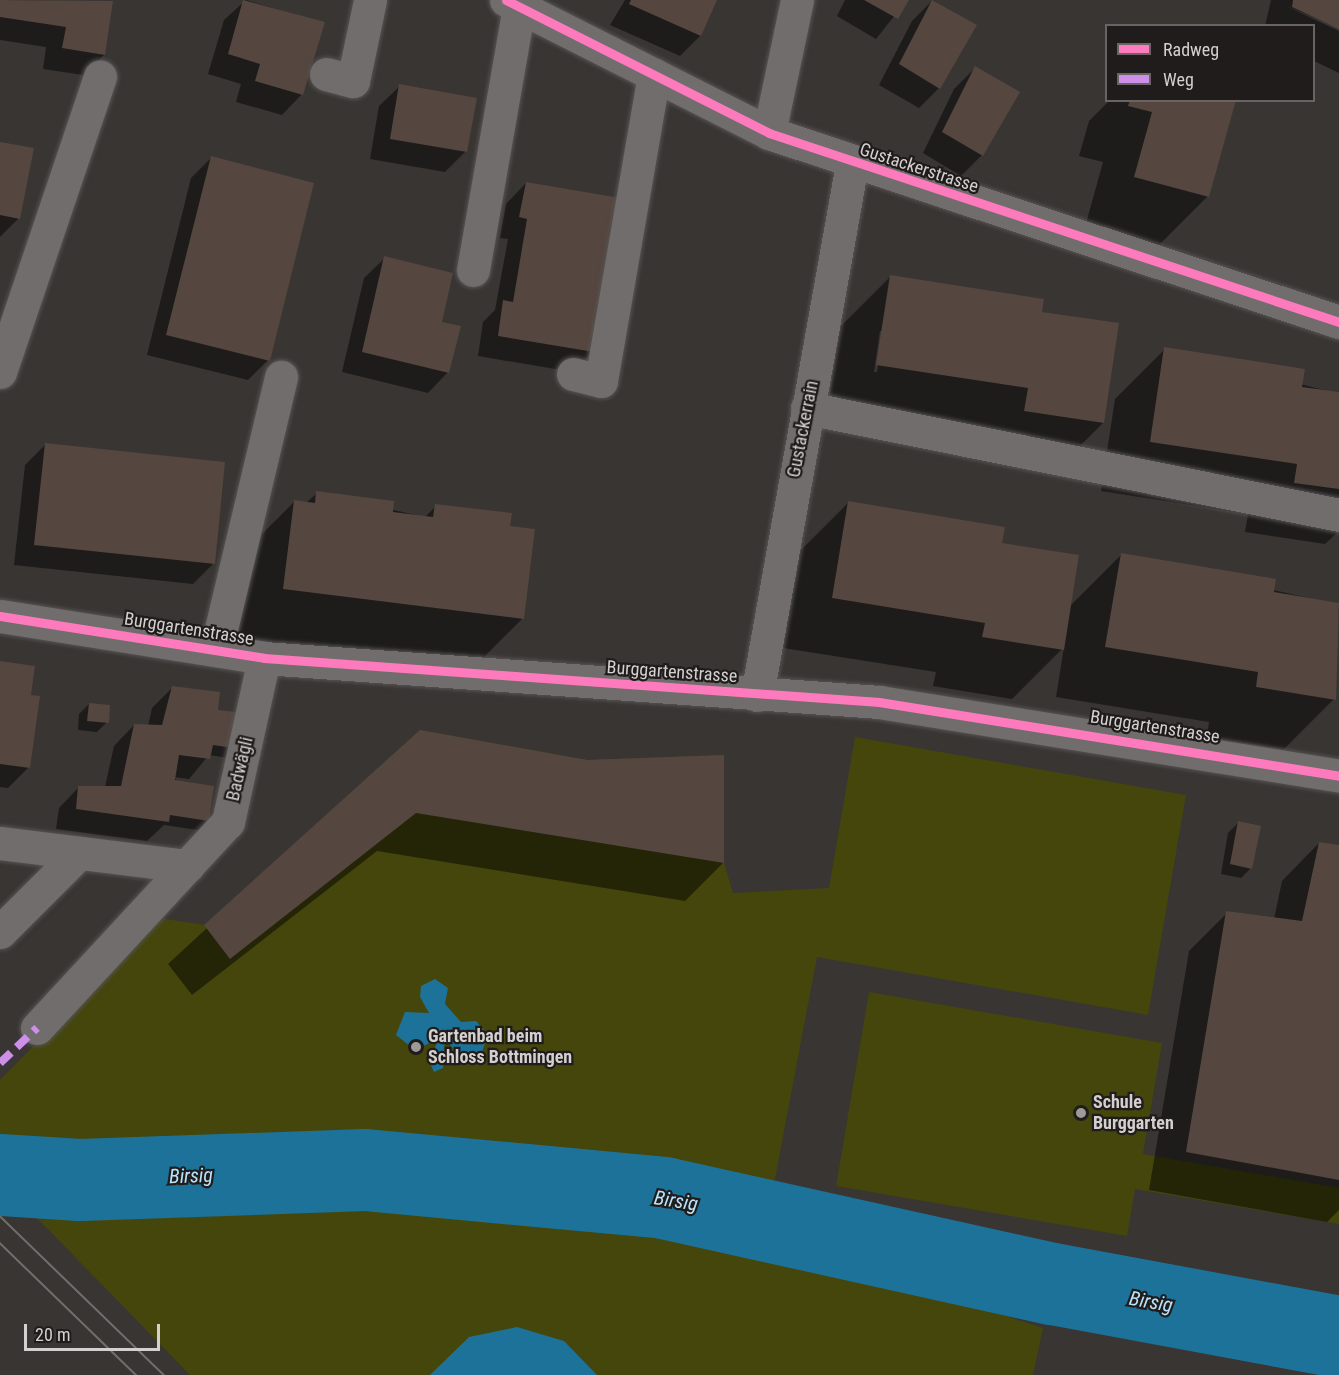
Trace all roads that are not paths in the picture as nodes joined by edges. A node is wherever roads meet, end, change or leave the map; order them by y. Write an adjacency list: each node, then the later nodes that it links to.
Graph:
1 (370, 0): 4 (street)
2 (797, 0): 7 (street)
3 (513, 3): 5 (street, Gustackerstrasse); 9 (street)
4 (326, 74)
5 (654, 75): 7 (street, Gustackerstrasse); 12 (street)
6 (100, 76): 11 (street)
7 (769, 133): 8 (street, Gustackerstrasse)
8 (852, 164): 10 (street, Gustackerstrasse); 14 (street, Gustackerrain)
9 (473, 270)
10 (1339, 322)
11 (0, 372)
12 (573, 374)
13 (281, 377): 17 (street)
14 (807, 408): 15 (street); 19 (street, Gustackerrain)
15 (1339, 515)
16 (0, 616): 17 (street, Burggartenstrasse)
17 (216, 650): 18 (street, Burggartenstrasse)
18 (264, 658): 19 (street, Burggartenstrasse); 23 (street, Badwägli)
19 (757, 695): 20 (street, Burggartenstrasse)
20 (1339, 776)
21 (0, 843): 22 (street)
22 (80, 853): 23 (street); 24 (street)
23 (188, 866): 25 (street, Badwägli)
24 (0, 932)
25 (37, 1028)

